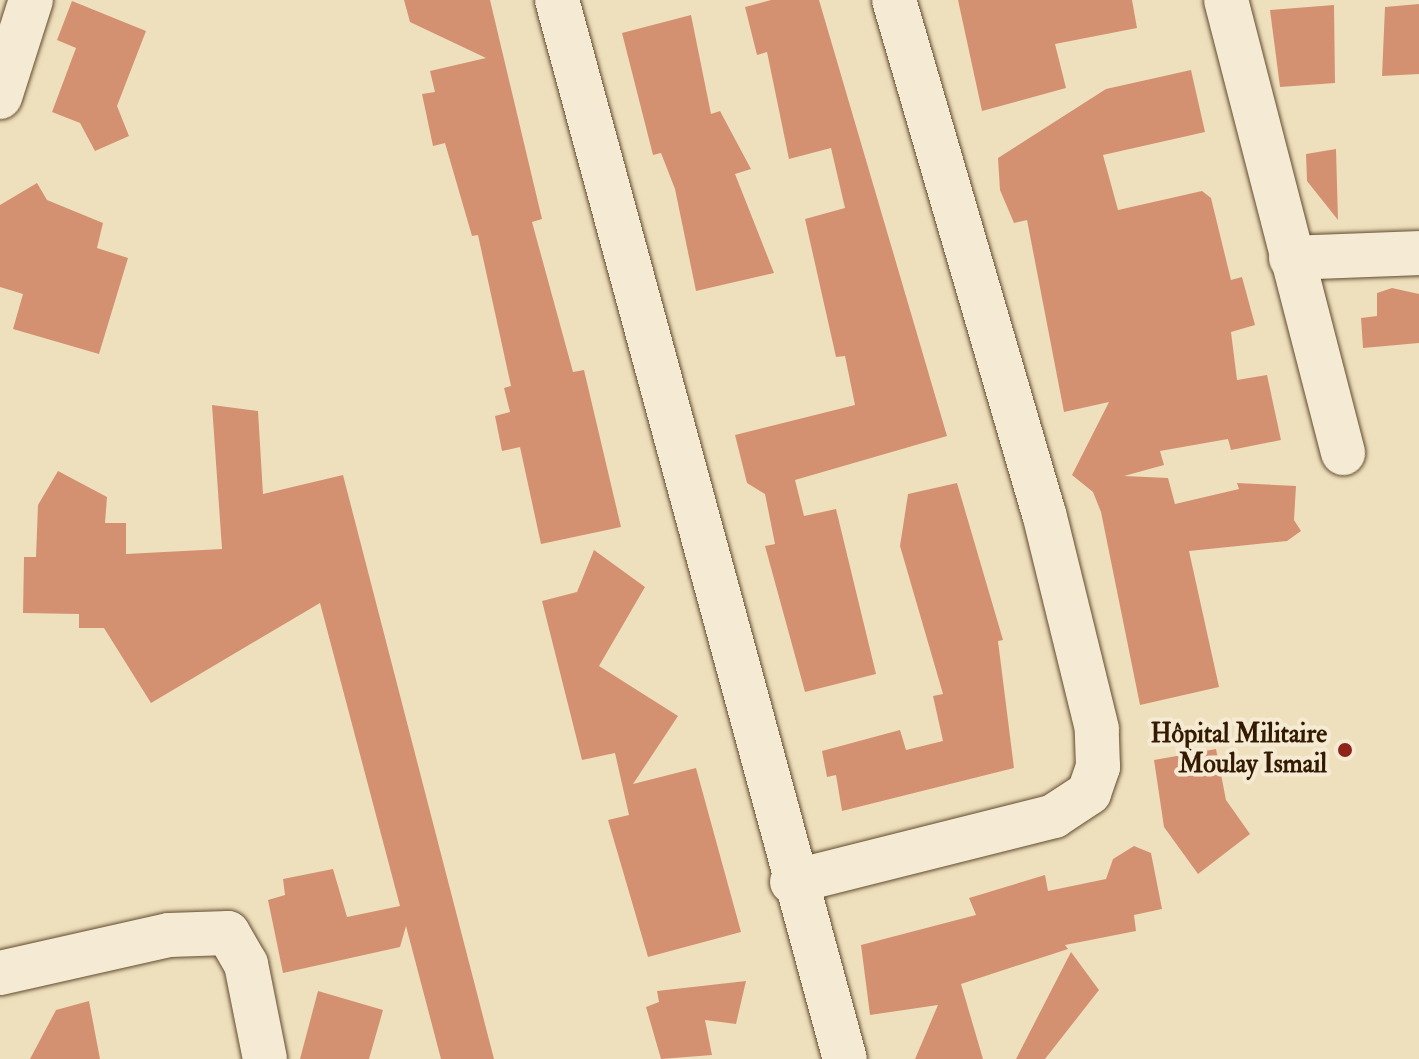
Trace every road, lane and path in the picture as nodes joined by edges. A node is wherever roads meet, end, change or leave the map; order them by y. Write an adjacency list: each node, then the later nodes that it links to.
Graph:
1 (31, 0): 5 (street)
2 (557, 0): 9 (street)
3 (894, 0): 9 (street)
4 (1226, 0): 7 (street)
5 (0, 97)
6 (1419, 253): 7 (street)
7 (1291, 258): 8 (street)
8 (1343, 453)
9 (792, 882): 12 (street)
10 (0, 973): 11 (street)
11 (265, 1059)
12 (845, 1059)

